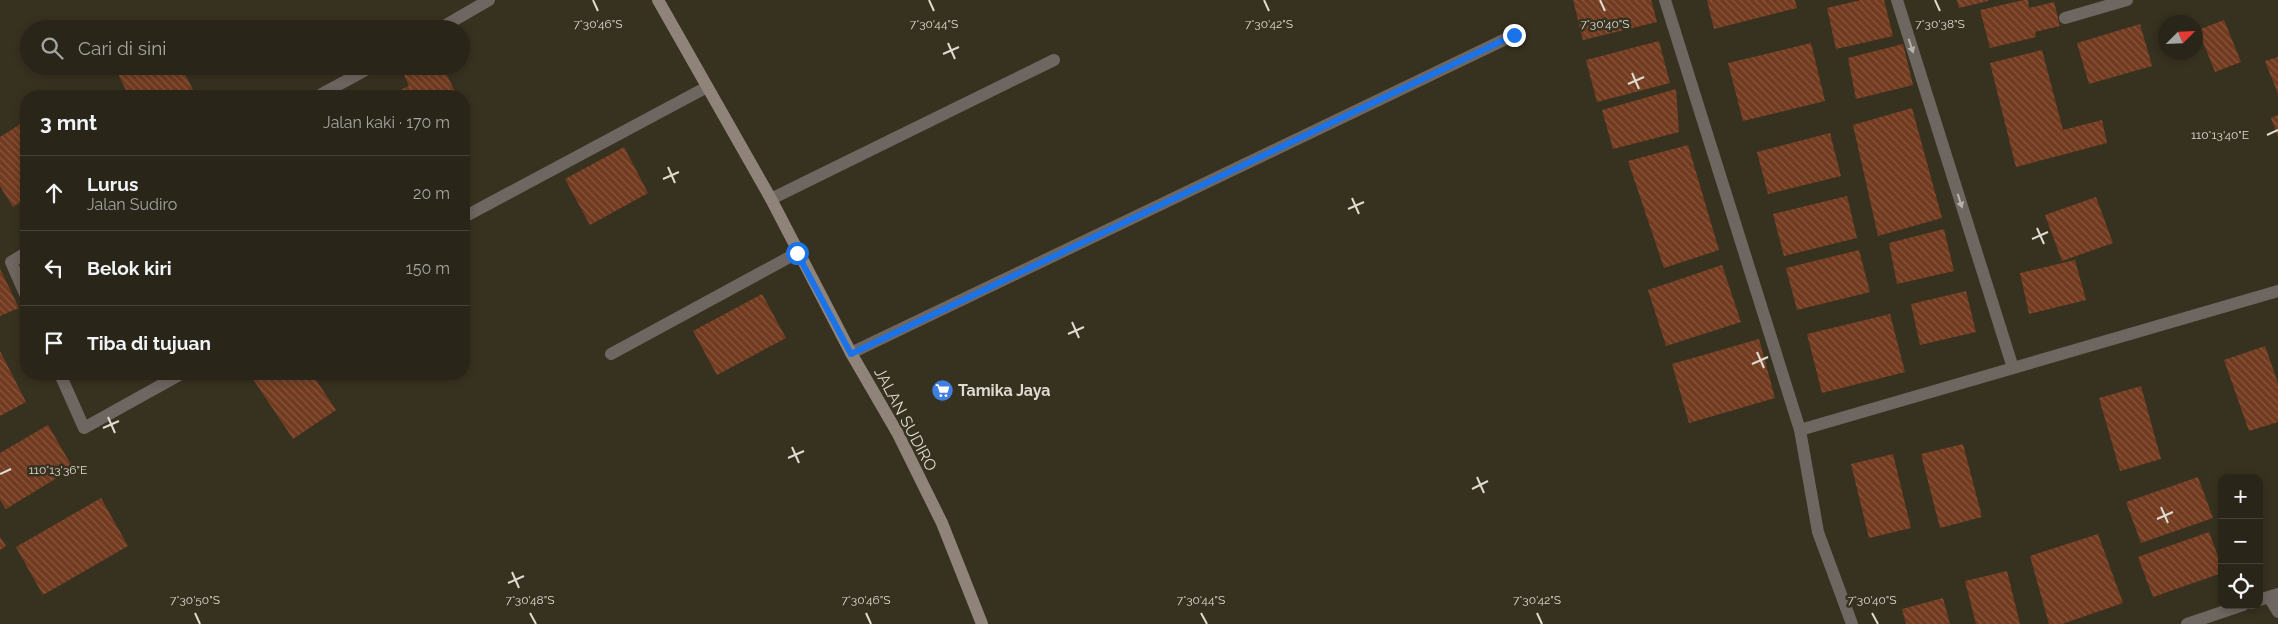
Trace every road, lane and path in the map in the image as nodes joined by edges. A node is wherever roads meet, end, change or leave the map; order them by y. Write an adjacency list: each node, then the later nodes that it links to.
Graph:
1 (489, 0): 7 (street)
2 (658, 0): 11 (street, JALAN SUDIRO)
3 (1664, 0): 24 (street)
4 (1897, 0): 21 (street, one-way to 21)
5 (2127, 0): 6 (street)
6 (2065, 18)
7 (455, 20)
8 (1514, 35): 20 (street)
9 (1054, 60): 13 (street)
10 (356, 75): 12 (street)
11 (707, 87): 13 (street, JALAN SUDIRO); 14 (street)
12 (329, 90)
13 (771, 200): 15 (street, JALAN SUDIRO)
14 (470, 214)
15 (797, 253): 19 (street); 20 (street, JALAN SUDIRO)
16 (20, 257): 17 (street)
17 (20, 282)
18 (2278, 291): 21 (street)
19 (611, 354)
20 (851, 354): 28 (street, JALAN SUDIRO)
21 (2013, 368): 24 (street)
22 (63, 380): 23 (street)
23 (170, 380)
24 (1800, 430): 29 (street)
25 (2269, 597): 27 (street)
26 (2231, 609): 30 (street)
27 (2278, 612)
28 (982, 624)
29 (1852, 624)
30 (2187, 624)

